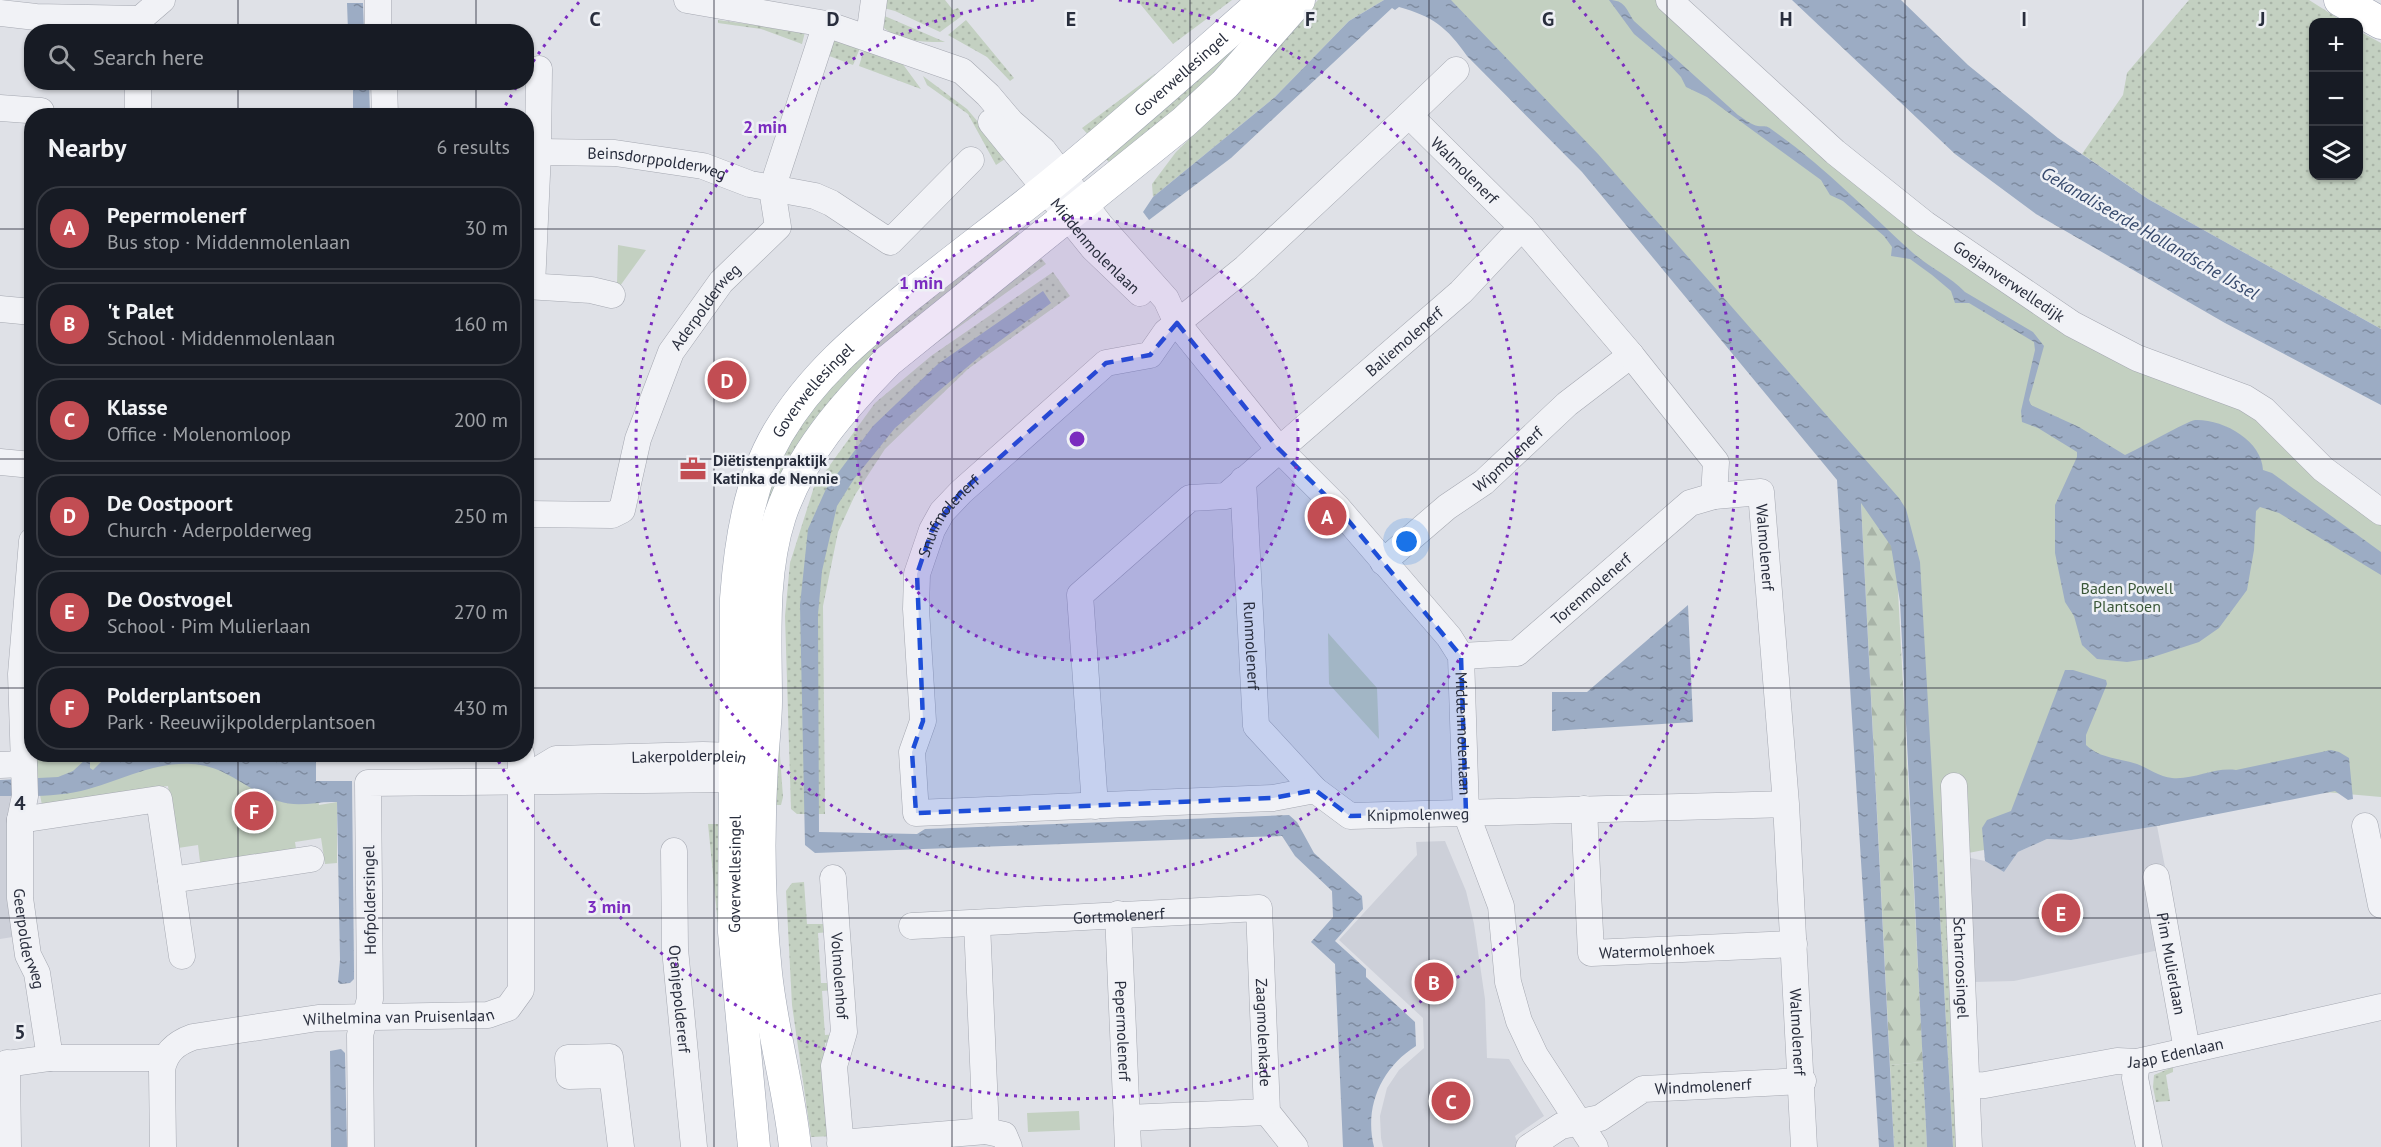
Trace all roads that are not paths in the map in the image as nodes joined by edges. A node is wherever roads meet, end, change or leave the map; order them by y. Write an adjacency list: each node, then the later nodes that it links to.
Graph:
1 (162, 0): 12 (street)
2 (378, 0): 13 (street)
3 (687, 0): 14 (street)
4 (874, 0): 15 (street)
5 (1265, 0): 27 (main road, Goverwellesingel)
6 (1299, 0): 29 (main road, Goverwellesingel)
7 (1669, 0): 43 (street, Goejanverwelledijk)
8 (2340, 0): 10 (main road)
9 (0, 13): 11 (street)
10 (2381, 23)
11 (127, 24)
12 (141, 24)
13 (378, 24)
14 (826, 24): 15 (street); 28 (street, Aderpolderweg)
15 (869, 37): 27 (street)
16 (539, 69): 25 (street)
17 (1456, 70): 24 (street)
18 (138, 90): 21 (street)
19 (384, 90): 22 (street)
20 (0, 108): 23 (street)
21 (138, 108)
22 (385, 108)
23 (24, 111)
24 (1409, 115): 30 (street, Walmolenerf); 36 (street)
25 (538, 152): 28 (street, Beinsdorppolderweg); 31 (street)
26 (971, 160): 28 (street, Beinsdorppolderweg)
27 (1054, 182): 29 (street, Middenmolenlaan); 49 (main road, Goverwellesingel)
28 (772, 189): 44 (street, Aderpolderweg)
29 (1076, 209): 36 (street, Middenmolenlaan); 49 (main road, Goverwellesingel)
30 (1522, 227): 37 (street, Walmolenerf); 38 (street, Baliemolenerf)
31 (534, 268)
32 (534, 286): 33 (street)
33 (612, 295)
34 (0, 309): 35 (street)
35 (24, 311)
36 (1177, 322): 38 (street, Middenmolenlaan); 56 (street, Snuifmolenerf)
37 (1631, 356): 42 (street, Walmolenerf); 45 (street, Wipmolenerf)
38 (1278, 448): 41 (street); 45 (street, Middenmolenlaan)
39 (0, 462): 40 (street)
40 (24, 464)
41 (1243, 480): 54 (street, Runmolenerf); 56 (street)
42 (1714, 496): 46 (street, Torenmolenerf); 55 (street, Walmolenerf)
43 (2381, 512)
44 (534, 514)
45 (1383, 562): 46 (street, Middenmolenlaan)
46 (1461, 657): 58 (street, Middenmolenlaan)
47 (24, 706): 52 (street, Geerpolderweg)
48 (521, 762): 50 (street, Wilhelmina van Pruisenlaan)
49 (745, 766): 50 (street, Lakerpolderplein); 92 (main road, Goverwellesingel); 93 (main road, Goverwellesingel)
50 (521, 780): 51 (street, Lakerpolderplein); 73 (street, Wilhelmina van Pruisenlaan)
51 (368, 783): 73 (street, Hofpoldersingel)
52 (19, 785): 64 (street); 75 (street, Geerpolderweg)
53 (1954, 786): 81 (street, Scharroosingel)
54 (1315, 790): 56 (street); 58 (street, Knipmolenweg)
55 (1786, 804): 57 (street, Knipmolenweg); 70 (street, Walmolenerf)
56 (1095, 806)
57 (1584, 809): 58 (street, Knipmolenweg); 70 (street, Watermolenhoek)
58 (1466, 813): 84 (street, Middenmolenlaan)
59 (2365, 826): 65 (street)
60 (674, 851): 91 (street, Oranjepoldererf)
61 (311, 859): 64 (street)
62 (2156, 877): 74 (street, Pim Mulierlaan)
63 (833, 878): 86 (street, Volmolenhof)
64 (171, 880): 71 (street)
65 (2381, 905)
66 (1259, 908): 67 (street, Gortmolenerf); 82 (street, Zaagmolenkade)
67 (1118, 914): 68 (street, Gortmolenerf); 83 (street, Pepermolenerf)
68 (977, 923): 69 (street, Gortmolenerf); 85 (street)
69 (912, 926)
70 (1794, 945): 80 (street, Walmolenerf)
71 (182, 956)
72 (2381, 1007): 74 (street, Jaap Edenlaan)
73 (366, 1017): 76 (street, Wilhelmina van Pruisenlaan); 89 (street, Hofpoldersingel)
74 (2187, 1050): 77 (street, Jaap Edenlaan)
75 (50, 1058): 76 (street); 78 (street)
76 (164, 1058): 88 (street)
77 (2138, 1062): 81 (street, Jaap Edenlaan); 101 (street)
78 (3, 1064): 87 (street)
79 (611, 1075): 90 (street)
80 (1803, 1080): 84 (street, Windmolenerf); 99 (street, Walmolenerf)
81 (1967, 1086): 100 (street, Scharroosingel)
82 (1267, 1112): 83 (street); 96 (street)
83 (1127, 1118): 95 (street, Pepermolenerf)
84 (1579, 1122): 97 (street, Windmolenerf); 98 (street, Middenmolenlaan)
85 (986, 1131): 86 (street, Volmolenhof); 94 (street)
86 (841, 1145)
87 (8, 1147)
88 (164, 1147)
89 (361, 1147)
90 (621, 1147)
91 (694, 1147)
92 (754, 1147)
93 (795, 1147)
94 (1009, 1147)
95 (1128, 1147)
96 (1295, 1147)
97 (1529, 1147)
98 (1595, 1147)
99 (1804, 1147)
100 (1969, 1147)
101 (2149, 1147)

